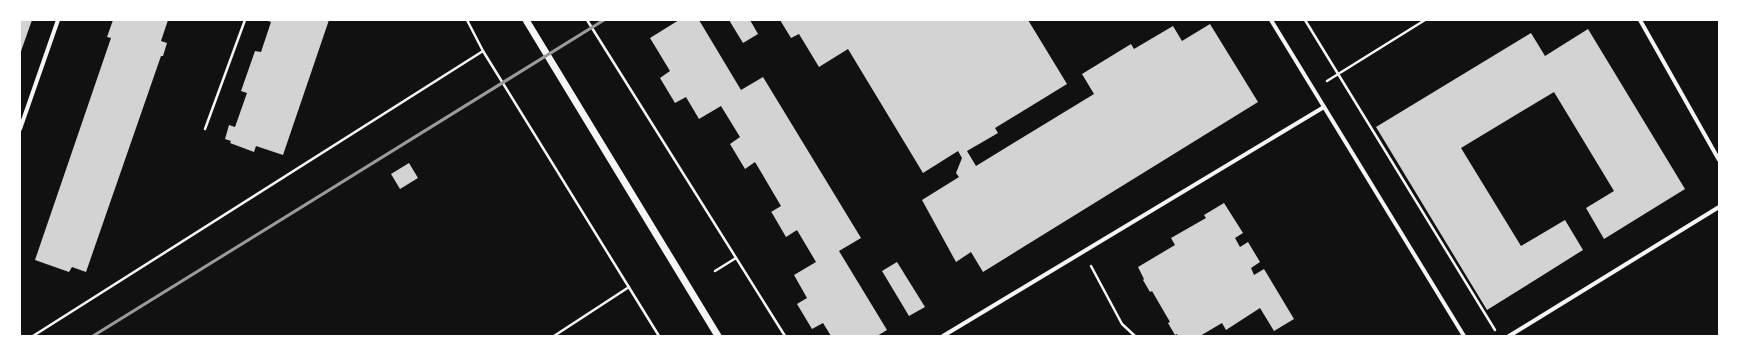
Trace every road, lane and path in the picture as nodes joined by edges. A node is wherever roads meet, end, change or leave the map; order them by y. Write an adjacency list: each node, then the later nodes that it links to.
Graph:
1 (58, 20): 14 (street)
2 (245, 20): 15 (path)
3 (467, 20): 10 (path)
4 (526, 20): 25 (street)
5 (587, 20): 19 (path)
6 (1271, 20): 12 (street)
7 (1305, 20): 11 (path)
8 (1425, 20): 11 (path)
9 (1640, 20): 16 (street)
10 (483, 51): 21 (path); 22 (path)
11 (1337, 74): 12 (path); 30 (path)
12 (1313, 89): 13 (street)
13 (1324, 107): 18 (street); 29 (street)
14 (20, 129)
15 (205, 129)
16 (1719, 160)
17 (1719, 207): 31 (street)
18 (1083, 252): 27 (street); 28 (path)
19 (736, 258): 20 (path); 26 (path)
20 (715, 271)
21 (629, 287): 23 (path); 24 (path)
22 (33, 336)
23 (554, 336)
24 (659, 336)
25 (718, 336)
26 (785, 336)
27 (943, 336)
28 (1135, 336)
29 (1464, 336)
30 (1498, 336)
31 (1509, 336)

